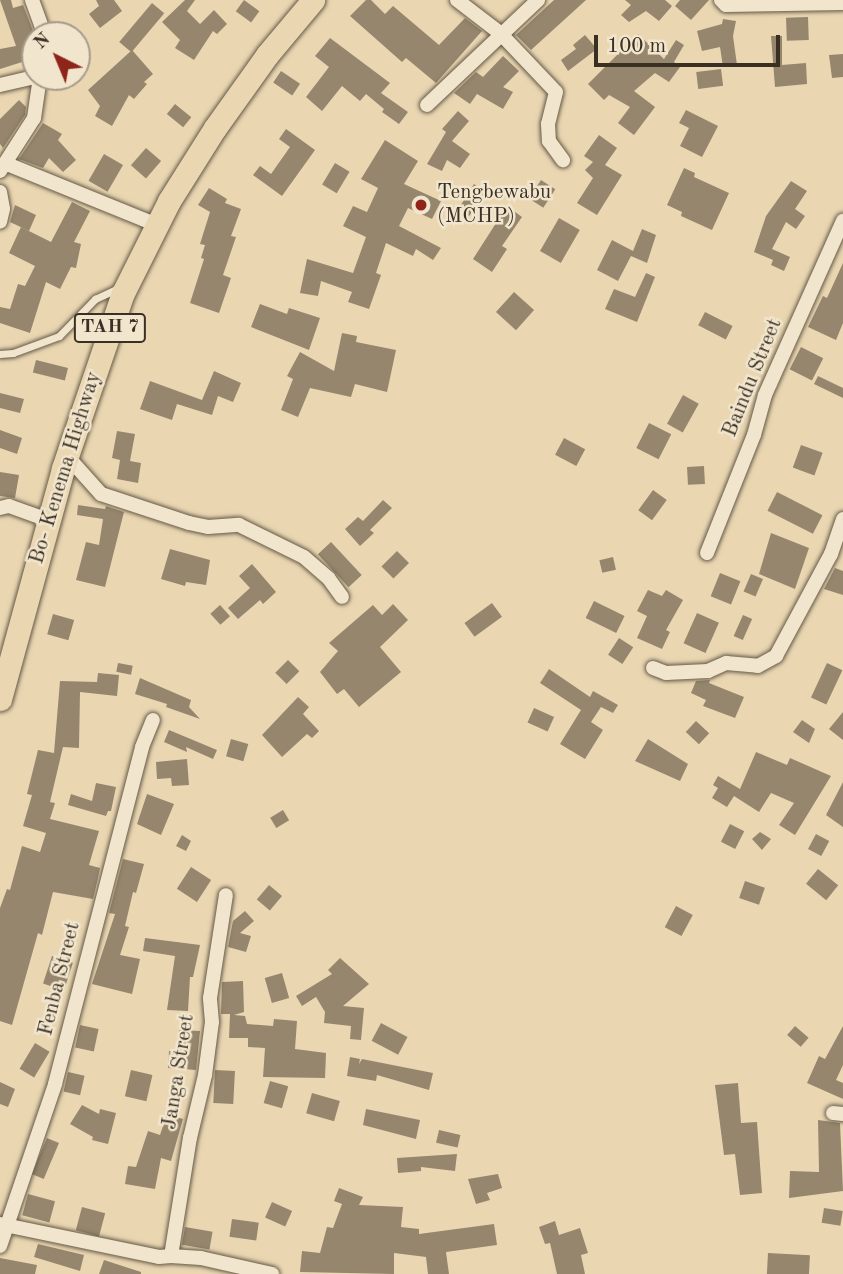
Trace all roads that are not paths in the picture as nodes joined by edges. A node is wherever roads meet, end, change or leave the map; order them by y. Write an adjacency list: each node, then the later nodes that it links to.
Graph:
1 (32, 0): 7 (street)
2 (313, 0): 17 (highway, Bo- Kenema Highway / TAH 7)
3 (457, 0): 8 (street)
4 (538, 0): 8 (street)
5 (721, 0): 6 (street)
6 (843, 3)
7 (40, 21)
8 (500, 33): 12 (street); 13 (street)
9 (21, 80): 10 (street)
10 (0, 85)
11 (36, 91): 14 (street)
12 (427, 105)
13 (563, 160)
14 (3, 168): 17 (street)
15 (0, 192): 16 (street)
16 (0, 222)
17 (157, 225): 19 (highway, Bo- Kenema Highway / TAH 7)
18 (841, 230): 25 (street, Baindu Street)
19 (127, 285): 20 (lane); 21 (highway, Bo- Kenema Highway / TAH 7)
20 (0, 354)
21 (67, 456): 24 (highway, Bo- Kenema Highway / TAH 7); 26 (street)
22 (0, 508): 24 (street)
23 (843, 519): 27 (street)
24 (48, 520): 28 (highway, Bo- Kenema Highway / TAH 7)
25 (707, 553)
26 (342, 597)
27 (653, 668)
28 (0, 699)
29 (153, 720): 31 (street, Fenba Street)
30 (226, 895): 33 (street, Janga Street)
31 (3, 1225): 32 (street, Fenba Street); 33 (street)
32 (0, 1246)
33 (171, 1256): 34 (street)
34 (272, 1274)

